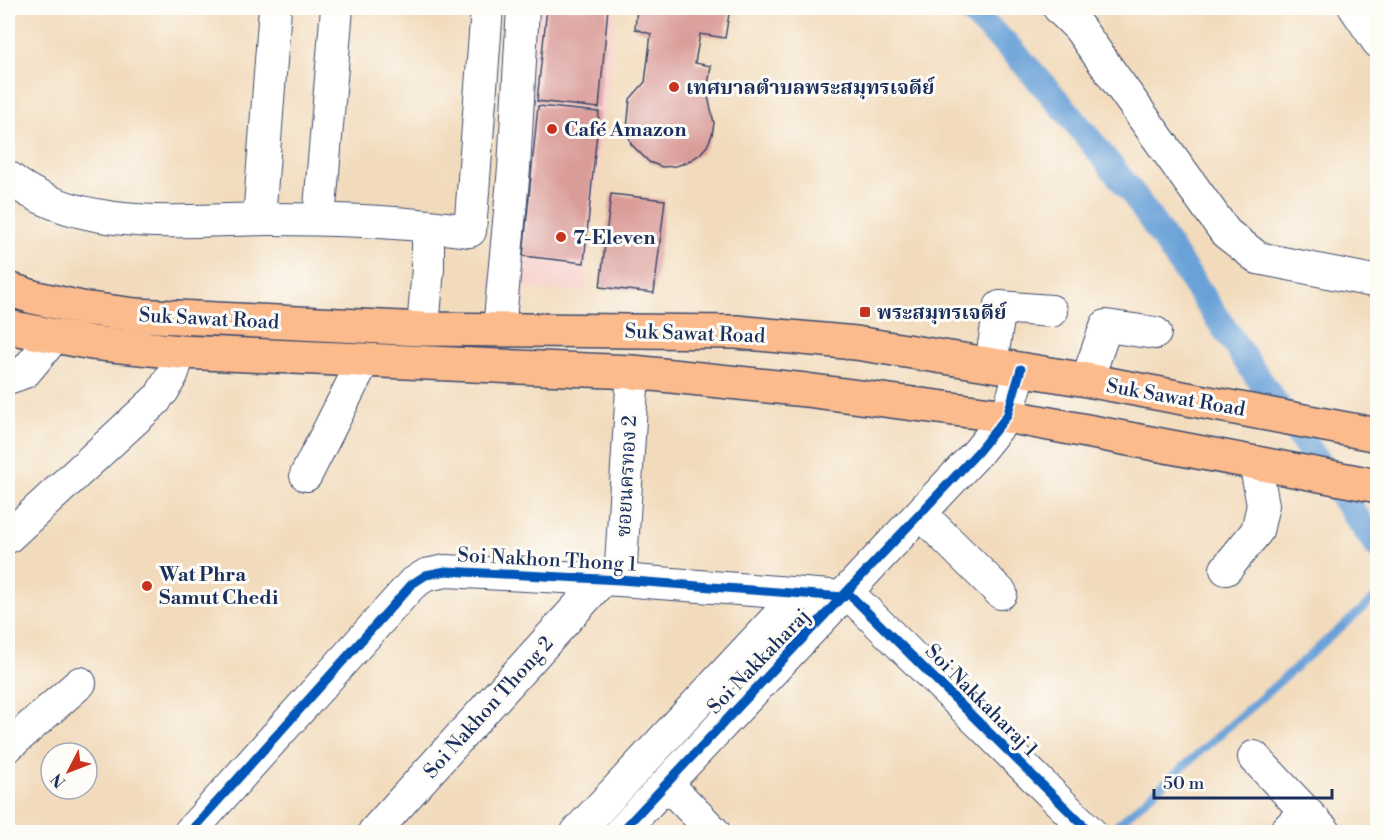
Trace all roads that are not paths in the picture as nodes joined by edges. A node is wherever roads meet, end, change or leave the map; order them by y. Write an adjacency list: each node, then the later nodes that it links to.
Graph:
1 (275, 8): 9 (street)
2 (337, 8): 10 (street)
3 (487, 8): 11 (street)
4 (523, 8): 17 (street)
5 (1059, 8): 12 (street)
6 (1355, 8): 7 (street)
7 (1377, 42)
8 (8, 177): 9 (street)
9 (259, 219): 10 (street)
10 (318, 219): 11 (street)
11 (428, 226): 16 (street)
12 (1377, 282)
13 (8, 289): 16 (main road, Suk Sawat Road)
14 (1052, 311): 22 (street, Soi Nakkaharaj)
15 (8, 327): 19 (main road, Suk Sawat Road)
16 (423, 329): 17 (main road, Suk Sawat Road)
17 (499, 330): 22 (main road, Suk Sawat Road)
18 (1155, 333): 25 (street)
19 (55, 336): 20 (main road, Suk Sawat Road); 24 (street)
20 (180, 352): 21 (main road, Suk Sawat Road); 32 (street)
21 (364, 360): 23 (main road, Suk Sawat Road); 29 (street)
22 (1006, 367): 25 (main road, Suk Sawat Road); 26 (street, Soi Nakkaharaj)
23 (633, 372): 26 (main road, Suk Sawat Road); 34 (street, ซอยนครทอง 2)
24 (8, 378)
25 (1086, 380): 27 (main road, Suk Sawat Road)
26 (1007, 416): 28 (main road, Suk Sawat Road); 31 (street, Soi Nakkaharaj)
27 (1363, 432)
28 (1259, 463): 30 (main road, Suk Sawat Road); 33 (street)
29 (306, 475)
30 (1377, 486)
31 (921, 514): 35 (street); 37 (street, Soi Nakkaharaj)
32 (8, 537)
33 (1226, 569)
34 (611, 580): 36 (street, Soi Nakhon Thong 1); 43 (street, Soi Nakhon Thong 1); 44 (street, Soi Nakhon Thong 2)
35 (1000, 593)
36 (800, 594): 37 (street, Soi Nakhon Thong 1); 45 (street)
37 (846, 595): 41 (street, Soi Nakkaharaj); 48 (street, Soi Nakkaharaj 1)
38 (80, 683): 39 (street)
39 (8, 746)
40 (1254, 757): 42 (street)
41 (667, 784): 46 (street, Soi Nakkaharaj); 47 (street)
42 (1305, 825)
43 (190, 832)
44 (374, 832)
45 (577, 832)
46 (621, 832)
47 (714, 832)
48 (1090, 832)

